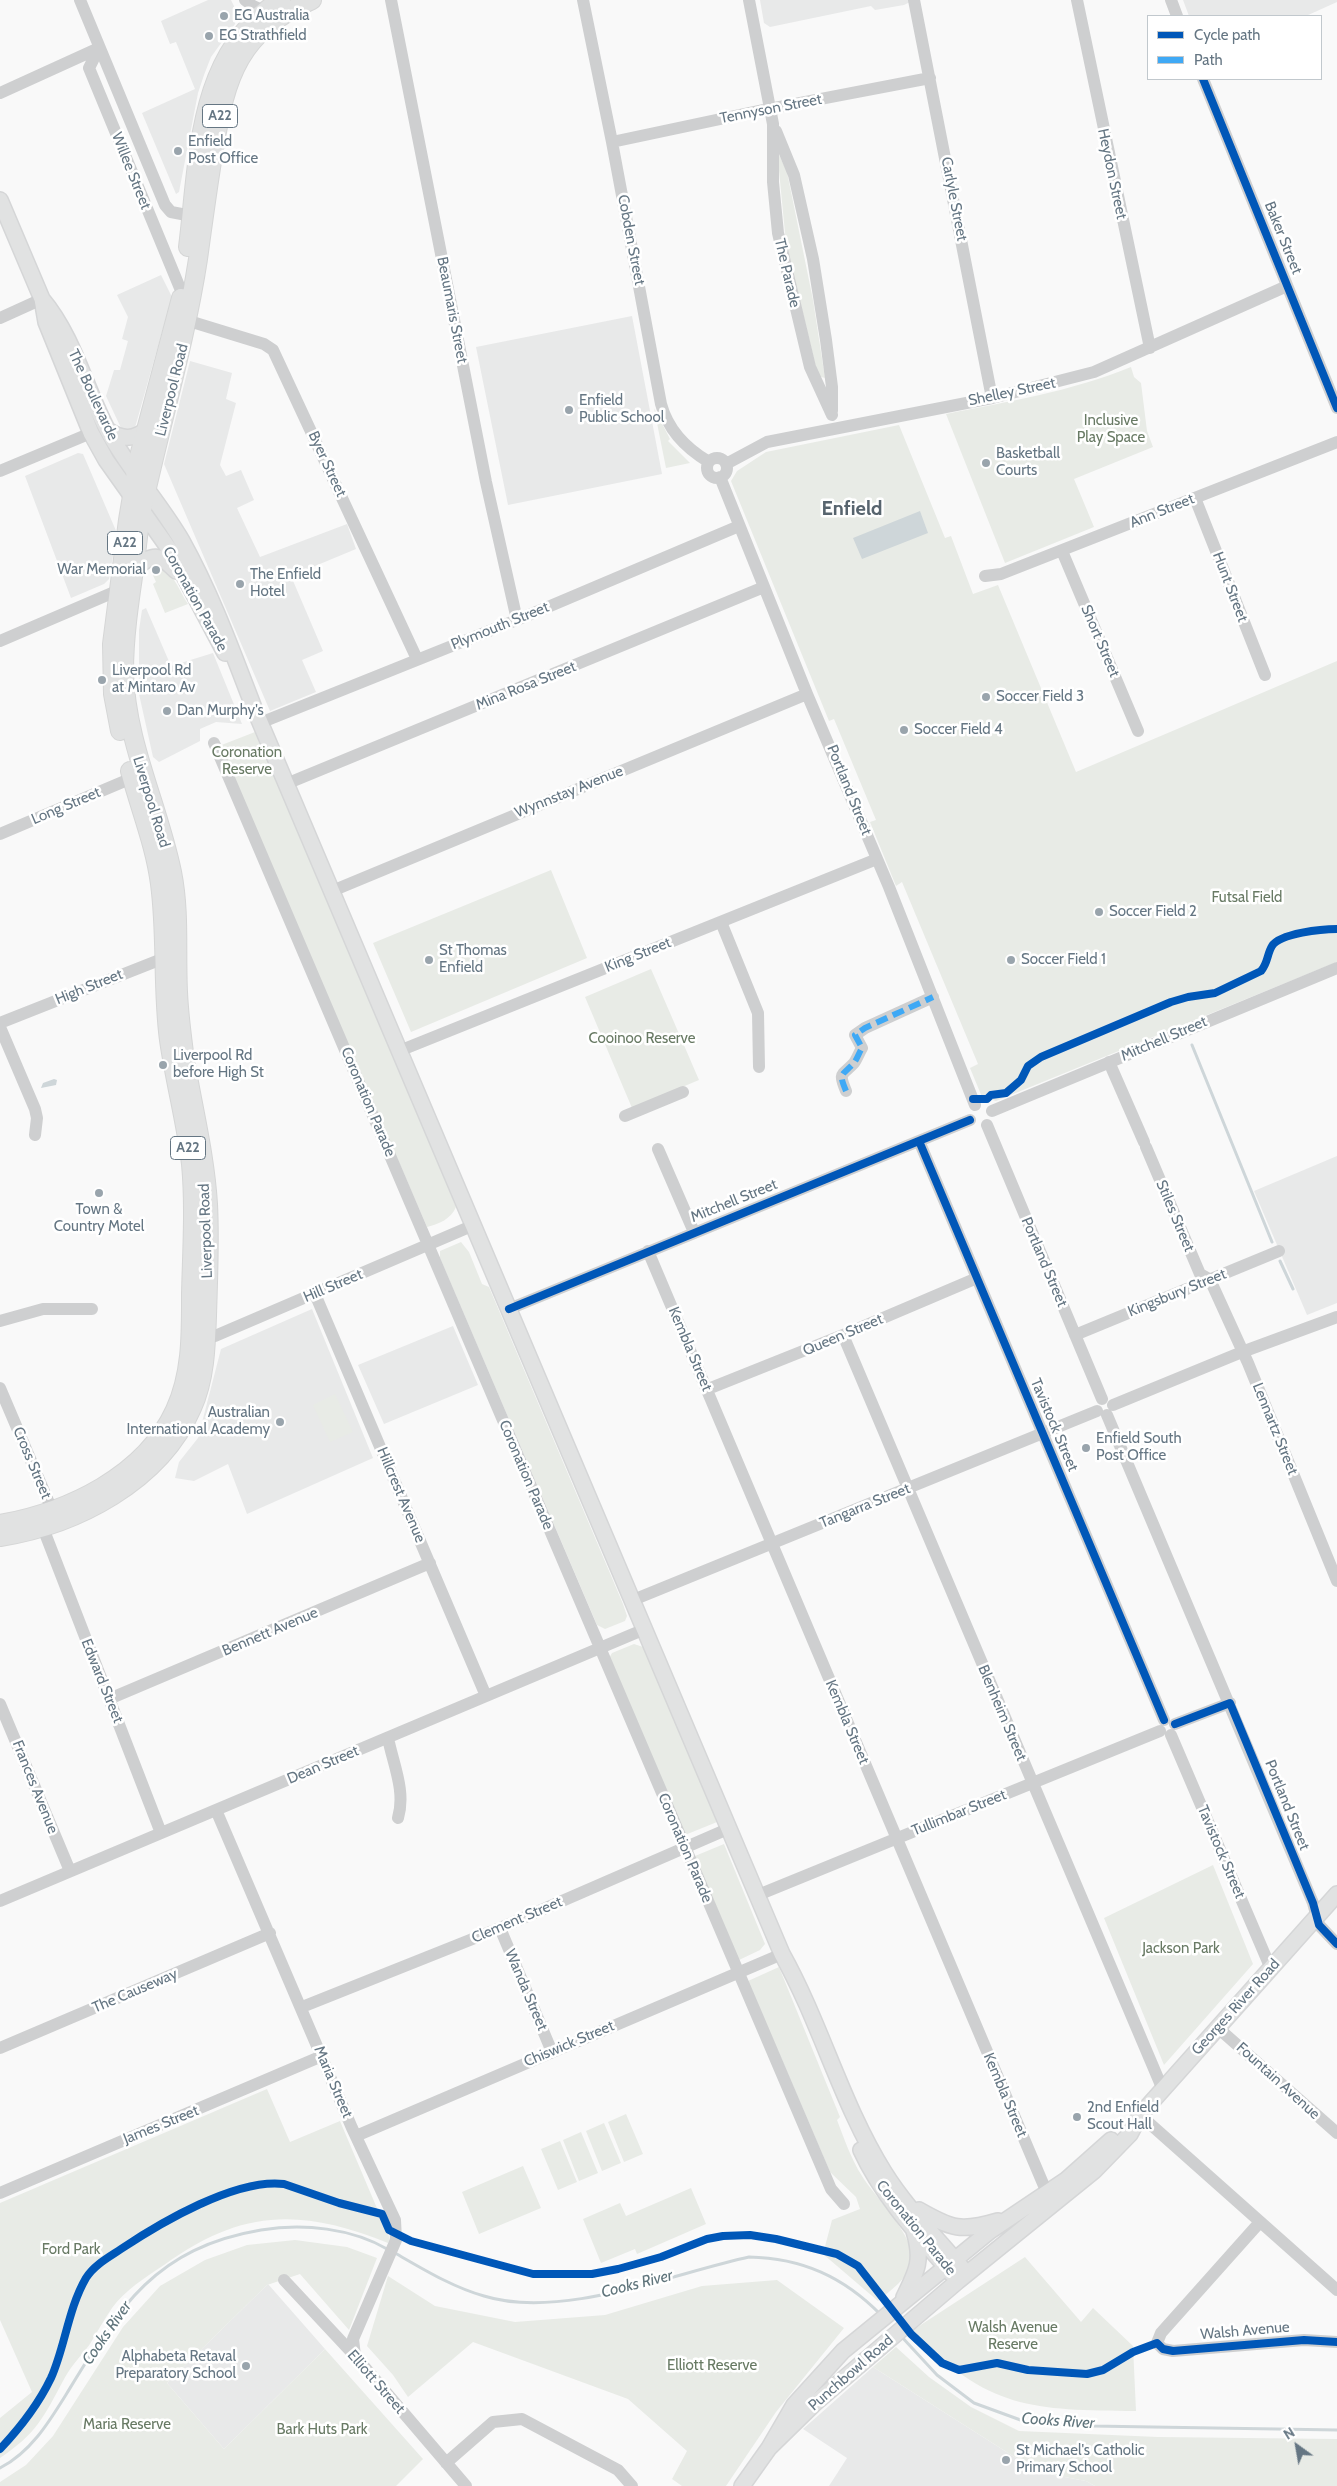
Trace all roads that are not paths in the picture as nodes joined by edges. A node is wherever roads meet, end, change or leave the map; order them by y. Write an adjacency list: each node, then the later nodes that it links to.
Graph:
1 (80, 0): 13 (street, Willee Street)
2 (245, 0): 11 (street)
3 (281, 0): 11 (highway, Liverpool Road / A22)
4 (312, 0): 26 (highway, Liverpool Road / A22)
5 (391, 0): 51 (street, Beaumaris Street)
6 (583, 0): 19 (street, Cobden Street)
7 (749, 0): 17 (street, The Parade)
8 (914, 0): 14 (street, Carlyle Street)
9 (1077, 0): 27 (street, Heydon Street)
10 (1171, 0): 12 (street)
11 (264, 11): 21 (highway, Liverpool Road / A22)
12 (1177, 15)
13 (100, 48): 16 (street); 21 (street, Willee Street); 23 (street, Willee Street)
14 (930, 78): 17 (street, Tennyson Street); 28 (street, Carlyle Street)
15 (1203, 80): 22 (street, Baker Street)
16 (0, 93)
17 (771, 108): 18 (street, The Parade); 19 (street, Tennyson Street)
18 (773, 124): 30 (street, The Parade); 30 (street, The Parade)
19 (612, 142): 36 (street, Cobden Street)
20 (0, 200): 24 (main road, The Boulevarde)
21 (192, 216): 23 (highway, Liverpool Road / A22)
22 (1287, 286): 27 (street, Shelley Street); 29 (street, Baker Street)
23 (182, 293): 31 (highway, Liverpool Road / A22)
24 (42, 299): 25 (street); 33 (main road, The Boulevarde); 34 (main road, The Boulevarde)
25 (0, 318)
26 (189, 321): 41 (highway, Liverpool Road / A22); 53 (street, Byer Street)
27 (1150, 348): 28 (street, Shelley Street)
28 (992, 398): 32 (street, Shelley Street)
29 (1337, 408)
30 (832, 415): 32 (street, The Parade)
31 (148, 429): 33 (main road); 39 (highway, Liverpool Road / A22)
32 (834, 429): 37 (street, Shelley Street)
33 (108, 430): 39 (main road, The Boulevarde)
34 (91, 433): 38 (street); 41 (main road, The Boulevarde)
35 (1337, 442): 42 (street, Ann Street)
36 (709, 462): 37 (street); 40 (street)
37 (726, 464): 40 (street)
38 (0, 472)
39 (136, 473): 41 (highway, Liverpool Road / A22)
40 (720, 477): 44 (street, Portland Street)
41 (139, 493): 43 (highway, Liverpool Road / A22); 50 (highway, Liverpool Road / A22); 56 (main road, Coronation Parade)
42 (1195, 498): 45 (street, Ann Street); 54 (street, Hunt Street)
43 (142, 511): 46 (highway, Liverpool Road / A22); 48 (main road, Coronation Parade)
44 (739, 526): 49 (street, Portland Street); 51 (street, Plymouth Street)
45 (1062, 551): 47 (street, Ann Street); 58 (street, Short Street)
46 (134, 569): 48 (main road); 66 (highway, Liverpool Road / A22)
47 (985, 576)
48 (186, 581): 56 (main road, Coronation Parade)
49 (764, 587): 55 (street, Portland Street); 61 (street, Mina Rosa Street)
50 (119, 590): 52 (street); 60 (highway, Liverpool Road / A22)
51 (517, 620): 53 (street, Plymouth Street)
52 (0, 641)
53 (417, 660): 57 (street, Plymouth Street)
54 (1265, 676)
55 (807, 694): 63 (street, Portland Street); 64 (street, Wynnstay Avenue)
56 (253, 706): 57 (main road, Coronation Parade)
57 (260, 724): 61 (main road, Coronation Parade)
58 (1138, 731)
59 (214, 743): 85 (street, Coronation Parade)
60 (132, 778): 62 (street, Long Street); 66 (highway, Liverpool Road / A22)
61 (286, 784): 64 (main road, Coronation Parade)
62 (0, 834)
63 (877, 859): 65 (street, King Street); 68 (street, Portland Street)
64 (332, 891): 70 (main road, Coronation Parade)
65 (721, 922): 70 (street, King Street); 72 (street)
66 (171, 955): 69 (street, High Street); 97 (highway, Liverpool Road / A22)
67 (1337, 968): 71 (street, Mitchell Street)
68 (933, 997): 73 (street); 75 (street, Portland Street)
69 (0, 1025): 80 (street)
70 (399, 1051): 83 (main road, Coronation Parade)
71 (1109, 1062): 76 (street, Mitchell Street); 89 (street, Stiles Street)
72 (759, 1067)
73 (846, 1091)
74 (683, 1092): 77 (street)
75 (975, 1105): 76 (street); 78 (street)
76 (992, 1111): 79 (street)
77 (625, 1116)
78 (970, 1120): 79 (street); 81 (street, Mitchell Street)
79 (986, 1125): 95 (street, Portland Street)
80 (35, 1135)
81 (919, 1141): 84 (street, Mitchell Street); 88 (street, Tavistock Street)
82 (658, 1149): 84 (street)
83 (474, 1225): 85 (street, Hill Street); 92 (main road, Coronation Parade)
84 (694, 1232): 87 (street, Mitchell Street)
85 (429, 1245): 90 (street, Hill Street); 113 (street, Coronation Parade)
86 (1280, 1251): 89 (street, Kingsbury Street)
87 (648, 1252): 92 (street, Mitchell Street); 100 (street, Kembla Street)
88 (977, 1278): 96 (street, Queen Street); 102 (street, Tavistock Street)
89 (1209, 1279): 95 (street, Kingsbury Street); 98 (street, Lennartz Street)
90 (315, 1294): 97 (street, Hill Street); 109 (street, Hillcrest Avenue)
91 (92, 1308): 94 (street)
92 (510, 1309): 111 (main road, Coronation Parade)
93 (1337, 1317): 98 (street, Tangarra Street)
94 (0, 1321)
95 (1075, 1335): 101 (street, Portland Street)
96 (843, 1336): 100 (street, Queen Street); 103 (street, Blenheim Street)
97 (198, 1338): 104 (highway, Liverpool Road / A22); 106 (highway, Liverpool Road / A22)
98 (1242, 1352): 101 (street, Tangarra Street); 110 (street, Lennartz Street)
99 (0, 1388): 104 (street, Cross Street)
100 (708, 1389): 108 (street, Kembla Street)
101 (1105, 1407): 102 (street, Tangarra Street); 116 (street, Portland Street)
102 (1043, 1434): 103 (street, Tangarra Street); 118 (street, Tavistock Street)
103 (907, 1489): 108 (street, Tangarra Street); 120 (street, Blenheim Street)
104 (52, 1510): 105 (highway, Liverpool Road / A22)
105 (0, 1524)
106 (43, 1528): 107 (highway, Liverpool Road / A22); 115 (street, Edward Street)
107 (0, 1537)
108 (772, 1543): 111 (street, Tangarra Street); 125 (street, Kembla Street)
109 (430, 1563): 114 (street, Hillcrest Avenue); 115 (street, Bennett Avenue)
110 (1337, 1581)
111 (633, 1600): 112 (main road, Coronation Parade)
112 (645, 1629): 113 (street, Dean Street); 123 (main road, Coronation Parade)
113 (600, 1648): 114 (street, Dean Street); 126 (street, Coronation Parade)
114 (486, 1696): 119 (street, Dean Street)
115 (109, 1699): 124 (street, Edward Street)
116 (1230, 1703): 118 (street, Tullimbar Street); 131 (street, Portland Street)
117 (0, 1704): 127 (street, Frances Avenue)
118 (1168, 1728): 120 (street, Tullimbar Street); 136 (street, Tavistock Street)
119 (388, 1738): 121 (street, Dean Street); 122 (street)
120 (1032, 1782): 125 (street, Tullimbar Street); 143 (street, Blenheim Street)
121 (216, 1810): 124 (street, Dean Street); 133 (street, Maria Street)
122 (398, 1818)
123 (730, 1828): 126 (street, Clement Street); 129 (main road, Coronation Parade)
124 (161, 1833): 127 (street, Dean Street)
125 (896, 1838): 129 (street, Tullimbar Street); 148 (street, Kembla Street)
126 (685, 1848): 132 (street, Clement Street); 137 (street, Coronation Parade)
127 (70, 1871): 130 (street, Dean Street)
128 (1337, 1894): 131 (main road, Georges River Road)
129 (758, 1895): 135 (main road, Coronation Parade)
130 (0, 1901)
131 (1317, 1917): 134 (street, Portland Street); 136 (main road, Georges River Road)
132 (500, 1928): 138 (street, Clement Street); 141 (street, Wanda Street)
133 (270, 1934): 138 (street, Maria Street); 140 (street, The Causeway)
134 (1337, 1944)
135 (782, 1954): 137 (street, Chiswick Street); 150 (main road, Coronation Parade); 153 (main road, Coronation Parade)
136 (1271, 1969): 139 (main road, Georges River Road)
137 (737, 1974): 141 (street, Chiswick Street); 149 (street, Coronation Parade)
138 (302, 2007): 142 (street, Maria Street)
139 (1218, 2028): 143 (main road, Georges River Road); 145 (street, Fountain Avenue)
140 (0, 2048)
141 (552, 2052): 146 (street, Chiswick Street)
142 (322, 2056): 146 (street, Maria Street); 147 (street, James Street)
143 (1163, 2090): 144 (main road, Georges River Road)
144 (1138, 2118): 148 (main road, Georges River Road); 152 (street); 155 (main road, Georges River Road)
145 (1337, 2133)
146 (356, 2136): 160 (street, Maria Street)
147 (0, 2193)
148 (1047, 2193): 151 (main road, Georges River Road)
149 (844, 2204)
150 (908, 2205): 151 (main road); 154 (main road, Coronation Parade)
151 (1013, 2215): 154 (main road, Georges River Road)
152 (1260, 2222): 157 (street); 159 (street, Walsh Avenue)
153 (912, 2225): 154 (main road, Coronation Parade); 158 (main road)
154 (946, 2266): 155 (main road, Coronation Parade); 158 (main road, Punchbowl Road)
155 (962, 2277): 161 (main road, Punchbowl Road)
156 (284, 2280): 160 (street, Elliott Street)
157 (1337, 2290)
158 (898, 2305): 161 (main road, Punchbowl Road)
159 (1337, 2342)
160 (355, 2356): 162 (street, Elliott Street)
161 (769, 2448): 165 (main road, Punchbowl Road)
162 (446, 2463): 163 (street, Elliott Street); 164 (street)
163 (466, 2486)
164 (632, 2486)
165 (742, 2486)

